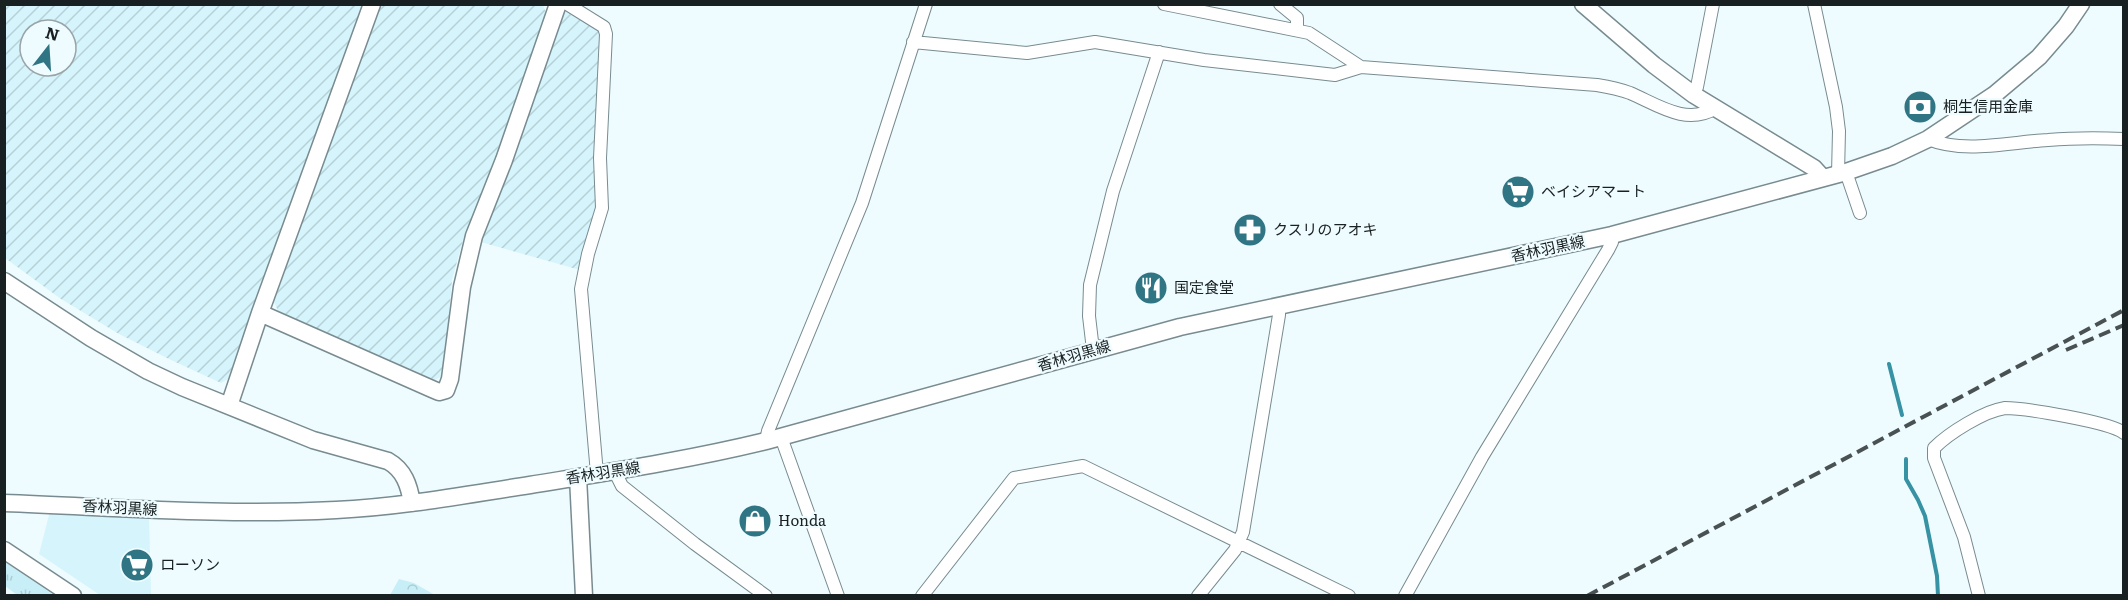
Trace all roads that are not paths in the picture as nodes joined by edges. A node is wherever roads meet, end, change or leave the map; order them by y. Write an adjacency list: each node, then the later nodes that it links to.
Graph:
1 (372, 4): 24 (main road)
2 (558, 4): 24 (main road)
3 (567, 4): 30 (street)
4 (926, 4): 12 (street)
5 (1164, 4): 11 (street)
6 (1280, 4): 11 (street)
7 (1582, 4): 15 (main road)
8 (1713, 4): 15 (street)
9 (1814, 4): 19 (street)
10 (2081, 4): 17 (main road, 香林羽黒線)
11 (1297, 30): 14 (street)
12 (913, 42): 13 (street); 28 (street)
13 (1159, 52): 14 (street); 25 (street)
14 (1361, 67): 16 (street)
15 (1694, 94): 16 (main road)
16 (1716, 108): 19 (main road)
17 (1928, 138): 18 (street); 19 (main road, 香林羽黒線)
18 (2124, 139)
19 (1836, 175): 20 (street); 21 (main road, 香林羽黒線)
20 (1860, 213)
21 (1612, 235): 23 (main road, 香林羽黒線); 43 (street)
22 (4, 280): 26 (main road)
23 (1279, 307): 25 (main road, 香林羽黒線); 34 (street)
24 (260, 313): 26 (main road)
25 (1093, 350): 28 (main road, 香林羽黒線)
26 (229, 406): 33 (main road)
27 (2124, 434): 44 (street)
28 (774, 439): 29 (main road, 香林羽黒線); 39 (street)
29 (615, 472): 30 (main road, 香林羽黒線); 38 (street)
30 (597, 474): 31 (main road, 香林羽黒線)
31 (578, 477): 33 (main road, 香林羽黒線); 37 (main road)
32 (4, 503): 33 (main road, 香林羽黒線)
33 (412, 503)
34 (1240, 542): 40 (street); 41 (street); 42 (street)
35 (4, 550): 36 (main road)
36 (73, 596)
37 (584, 596)
38 (766, 596)
39 (838, 596)
40 (922, 596)
41 (1198, 596)
42 (1349, 596)
43 (1406, 596)
44 (1979, 596)

